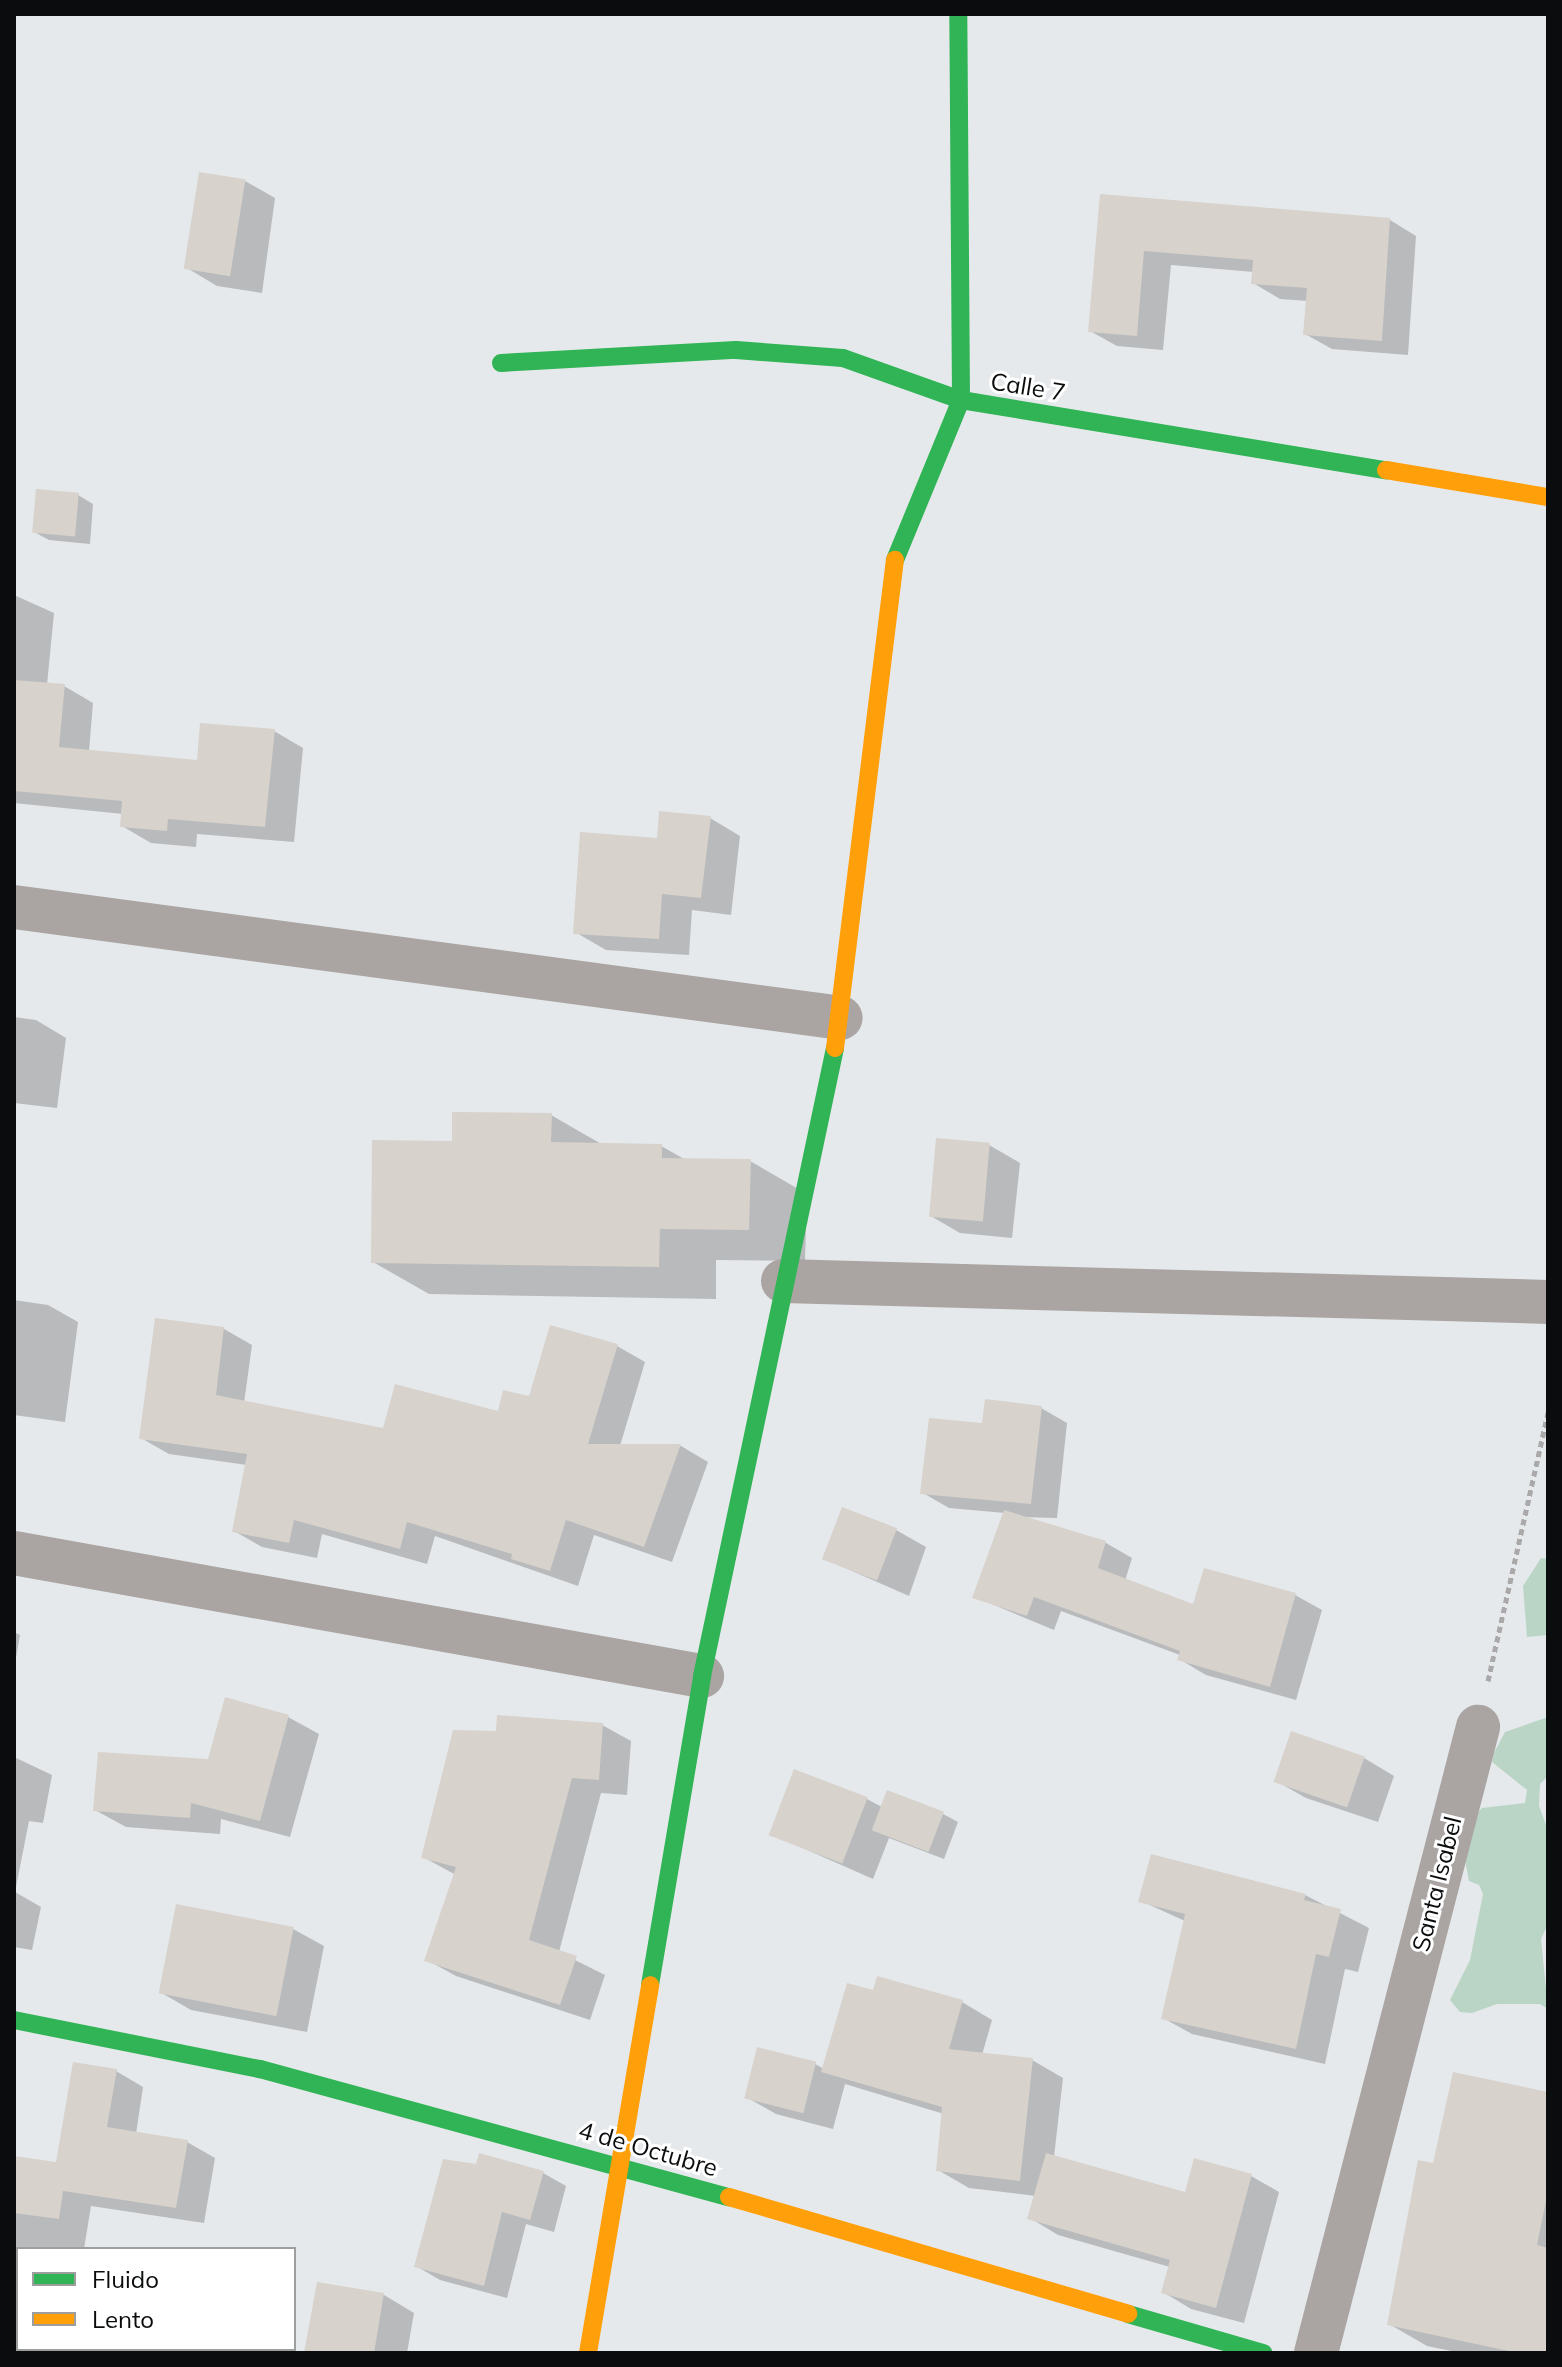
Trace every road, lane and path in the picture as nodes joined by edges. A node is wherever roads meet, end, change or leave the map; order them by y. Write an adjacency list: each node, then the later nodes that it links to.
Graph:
1 (958, 14): 3 (street)
2 (501, 363): 3 (street, Calle 7)
3 (961, 400): 4 (street, Calle 7); 6 (street)
4 (1548, 497)
5 (14, 907): 6 (street)
6 (841, 1018): 7 (street)
7 (783, 1281): 8 (street); 11 (street)
8 (1548, 1302)
9 (1548, 1413): 12 (path)
10 (14, 1553): 11 (street)
11 (702, 1676): 14 (street)
12 (1478, 1727): 17 (street, Santa Isabel)
13 (14, 2020): 14 (street, 4 de Octubre)
14 (619, 2165): 15 (street); 16 (street, 4 de Octubre)
15 (588, 2353)
16 (1263, 2353)
17 (1316, 2353)

